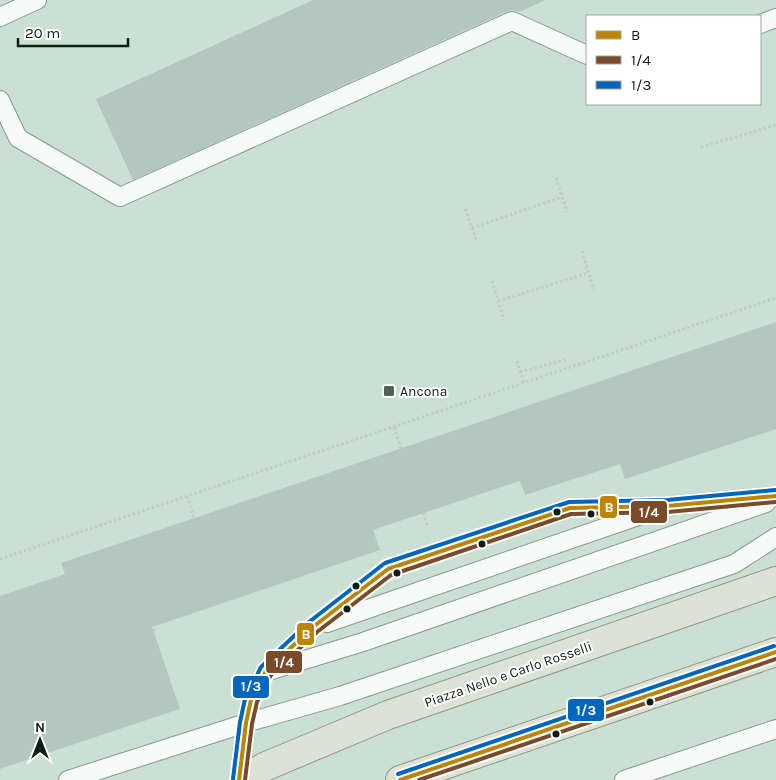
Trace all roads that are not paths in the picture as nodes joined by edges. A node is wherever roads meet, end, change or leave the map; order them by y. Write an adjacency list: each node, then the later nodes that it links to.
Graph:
1 (38, 0): 2 (lane)
2 (0, 18)
3 (776, 18): 4 (lane)
4 (761, 24)
5 (586, 55): 6 (lane)
6 (0, 100)
7 (776, 496): 9 (lane)
8 (776, 500): 13 (lane)
9 (667, 506): 11 (lane); 14 (lane)
10 (776, 537): 17 (lane)
11 (482, 570): 13 (lane); 14 (lane)
12 (776, 580): 21 (main road, Piazza Nello e Carlo Rosselli)
13 (492, 598): 16 (lane)
14 (314, 628): 16 (lane)
15 (776, 652): 22 (main road)
16 (266, 672): 17 (lane)
17 (246, 723): 19 (lane); 20 (lane)
18 (776, 729): 23 (lane)
19 (68, 780)
20 (239, 780)
21 (246, 780)
22 (400, 780)
23 (624, 780)

